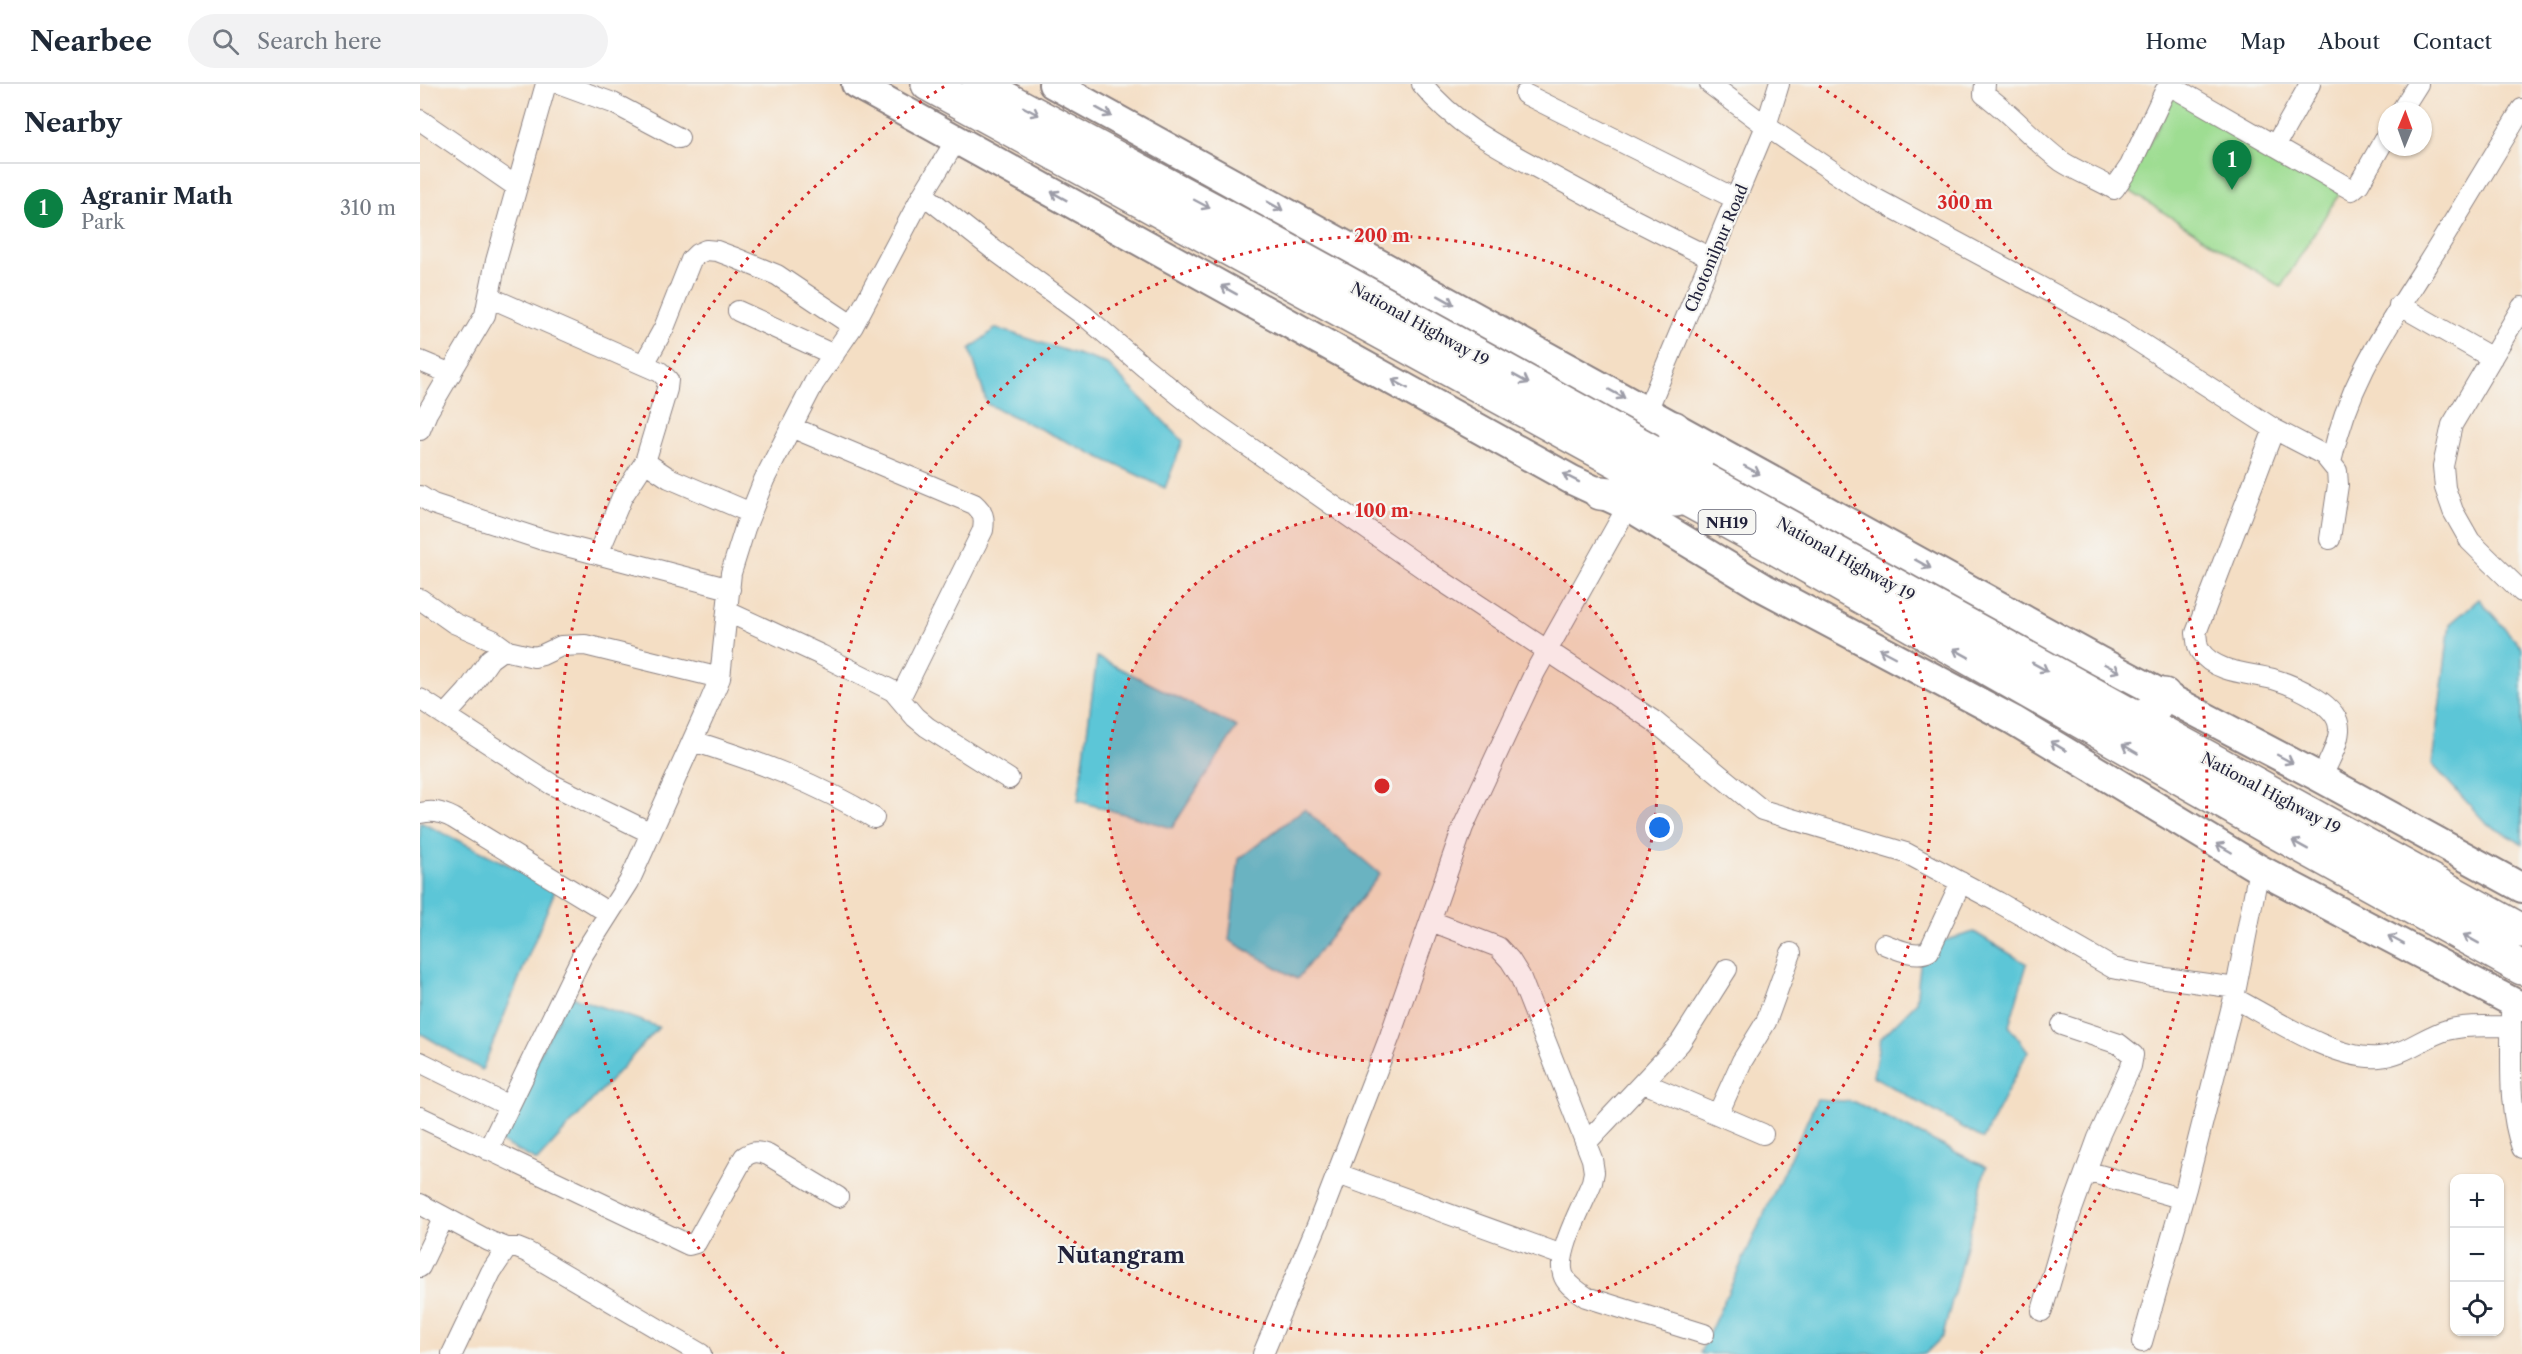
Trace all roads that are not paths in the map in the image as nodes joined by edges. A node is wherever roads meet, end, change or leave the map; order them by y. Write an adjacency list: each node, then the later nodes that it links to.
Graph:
1 (546, 84): 22 (street)
2 (561, 84): 18 (street)
3 (856, 84): 19 (main road)
4 (928, 84): 43 (highway, NH19)
5 (979, 84): 43 (highway, National Highway 19 / NH19, one-way to 43)
6 (1053, 84): 36 (main road, one-way to 36)
7 (1422, 84): 25 (street)
8 (1710, 84): 17 (street)
9 (1985, 84): 20 (street)
10 (2310, 84): 20 (street)
11 (2418, 84): 14 (street)
12 (1777, 85): 17 (street, Chotonilpur Road)
13 (1525, 94): 24 (street)
14 (2407, 102)
15 (2522, 109): 27 (street)
16 (420, 120): 22 (street)
17 (1766, 126): 24 (street, Chotonilpur Road); 39 (street)
18 (679, 138)
19 (957, 139): 23 (street); 45 (main road, one-way to 19)
20 (2275, 146): 21 (street)
21 (2378, 151)
22 (517, 187): 26 (street)
23 (923, 194): 30 (street); 54 (street)
24 (1736, 199): 25 (street, Chotonilpur Road)
25 (1712, 258): 36 (street, Chotonilpur Road)
26 (489, 297): 34 (street); 35 (street)
27 (2399, 306): 32 (street); 42 (street)
28 (2522, 307): 32 (street)
29 (738, 311): 31 (street)
30 (853, 326): 31 (street); 34 (street)
31 (834, 355): 37 (street)
32 (2492, 358): 50 (street)
33 (420, 361): 35 (street)
34 (644, 364): 41 (street)
35 (451, 374): 40 (street)
36 (1647, 411): 38 (main road)
37 (791, 427): 46 (street); 57 (street)
38 (1674, 428): 43 (highway); 56 (main road, one-way to 56)
39 (2274, 429): 42 (street); 62 (street)
40 (420, 430)
41 (645, 462): 46 (street); 48 (street)
42 (2331, 462): 47 (street)
43 (1695, 490): 45 (highway); 60 (highway, National Highway 19 / NH19, one-way to 60); 75 (highway, NH19, one-way to 43)
44 (420, 496): 48 (street)
45 (1614, 499): 54 (street); 67 (main road, one-way to 45)
46 (751, 513): 49 (street)
47 (2330, 539)
48 (598, 554): 49 (street)
49 (730, 589): 52 (street)
50 (2522, 592)
51 (420, 599): 53 (street)
52 (728, 612): 55 (street); 57 (street)
53 (508, 651): 55 (street); 59 (street)
54 (1546, 651): 68 (street); 71 (street)
55 (720, 678): 61 (street)
56 (2164, 695): 60 (highway); 62 (main road, one-way to 62)
57 (900, 698): 63 (street)
58 (420, 699): 59 (street)
59 (446, 715): 66 (street)
60 (2141, 723): 72 (highway, National Highway 19 / NH19)
61 (693, 741): 65 (street); 66 (street)
62 (2321, 778): 69 (main road)
63 (1009, 779)
64 (420, 813): 70 (street)
65 (874, 818)
66 (651, 832): 70 (street)
67 (2259, 868): 77 (street); 78 (main road, one-way to 67)
68 (1961, 882): 73 (street); 77 (street)
69 (2522, 888)
70 (609, 914): 82 (street)
71 (1431, 921): 86 (street); 90 (street)
72 (2522, 931)
73 (1884, 944)
74 (1791, 953): 83 (street)
75 (2522, 968)
76 (1727, 969): 81 (street)
77 (2235, 993): 78 (street); 92 (street)
78 (2515, 1011): 87 (street)
79 (2062, 1025): 89 (street)
80 (420, 1062): 82 (street)
81 (1644, 1083): 83 (street); 86 (street)
82 (509, 1106): 88 (street)
83 (1718, 1114): 85 (street)
84 (420, 1117): 88 (street)
85 (1763, 1134)
86 (1586, 1143): 96 (street)
87 (2522, 1148)
88 (488, 1150): 91 (street)
89 (2086, 1171): 92 (street); 98 (street)
90 (1338, 1174): 96 (street); 103 (street)
91 (838, 1197)
92 (2183, 1199): 100 (street)
93 (420, 1204): 94 (street)
94 (444, 1217): 95 (street); 97 (street)
95 (507, 1248): 101 (street); 102 (street)
96 (1562, 1255): 99 (street)
97 (420, 1267)
98 (2042, 1311)
99 (1704, 1335)
100 (2142, 1341)
101 (452, 1354)
102 (701, 1354)
103 (1263, 1354)

